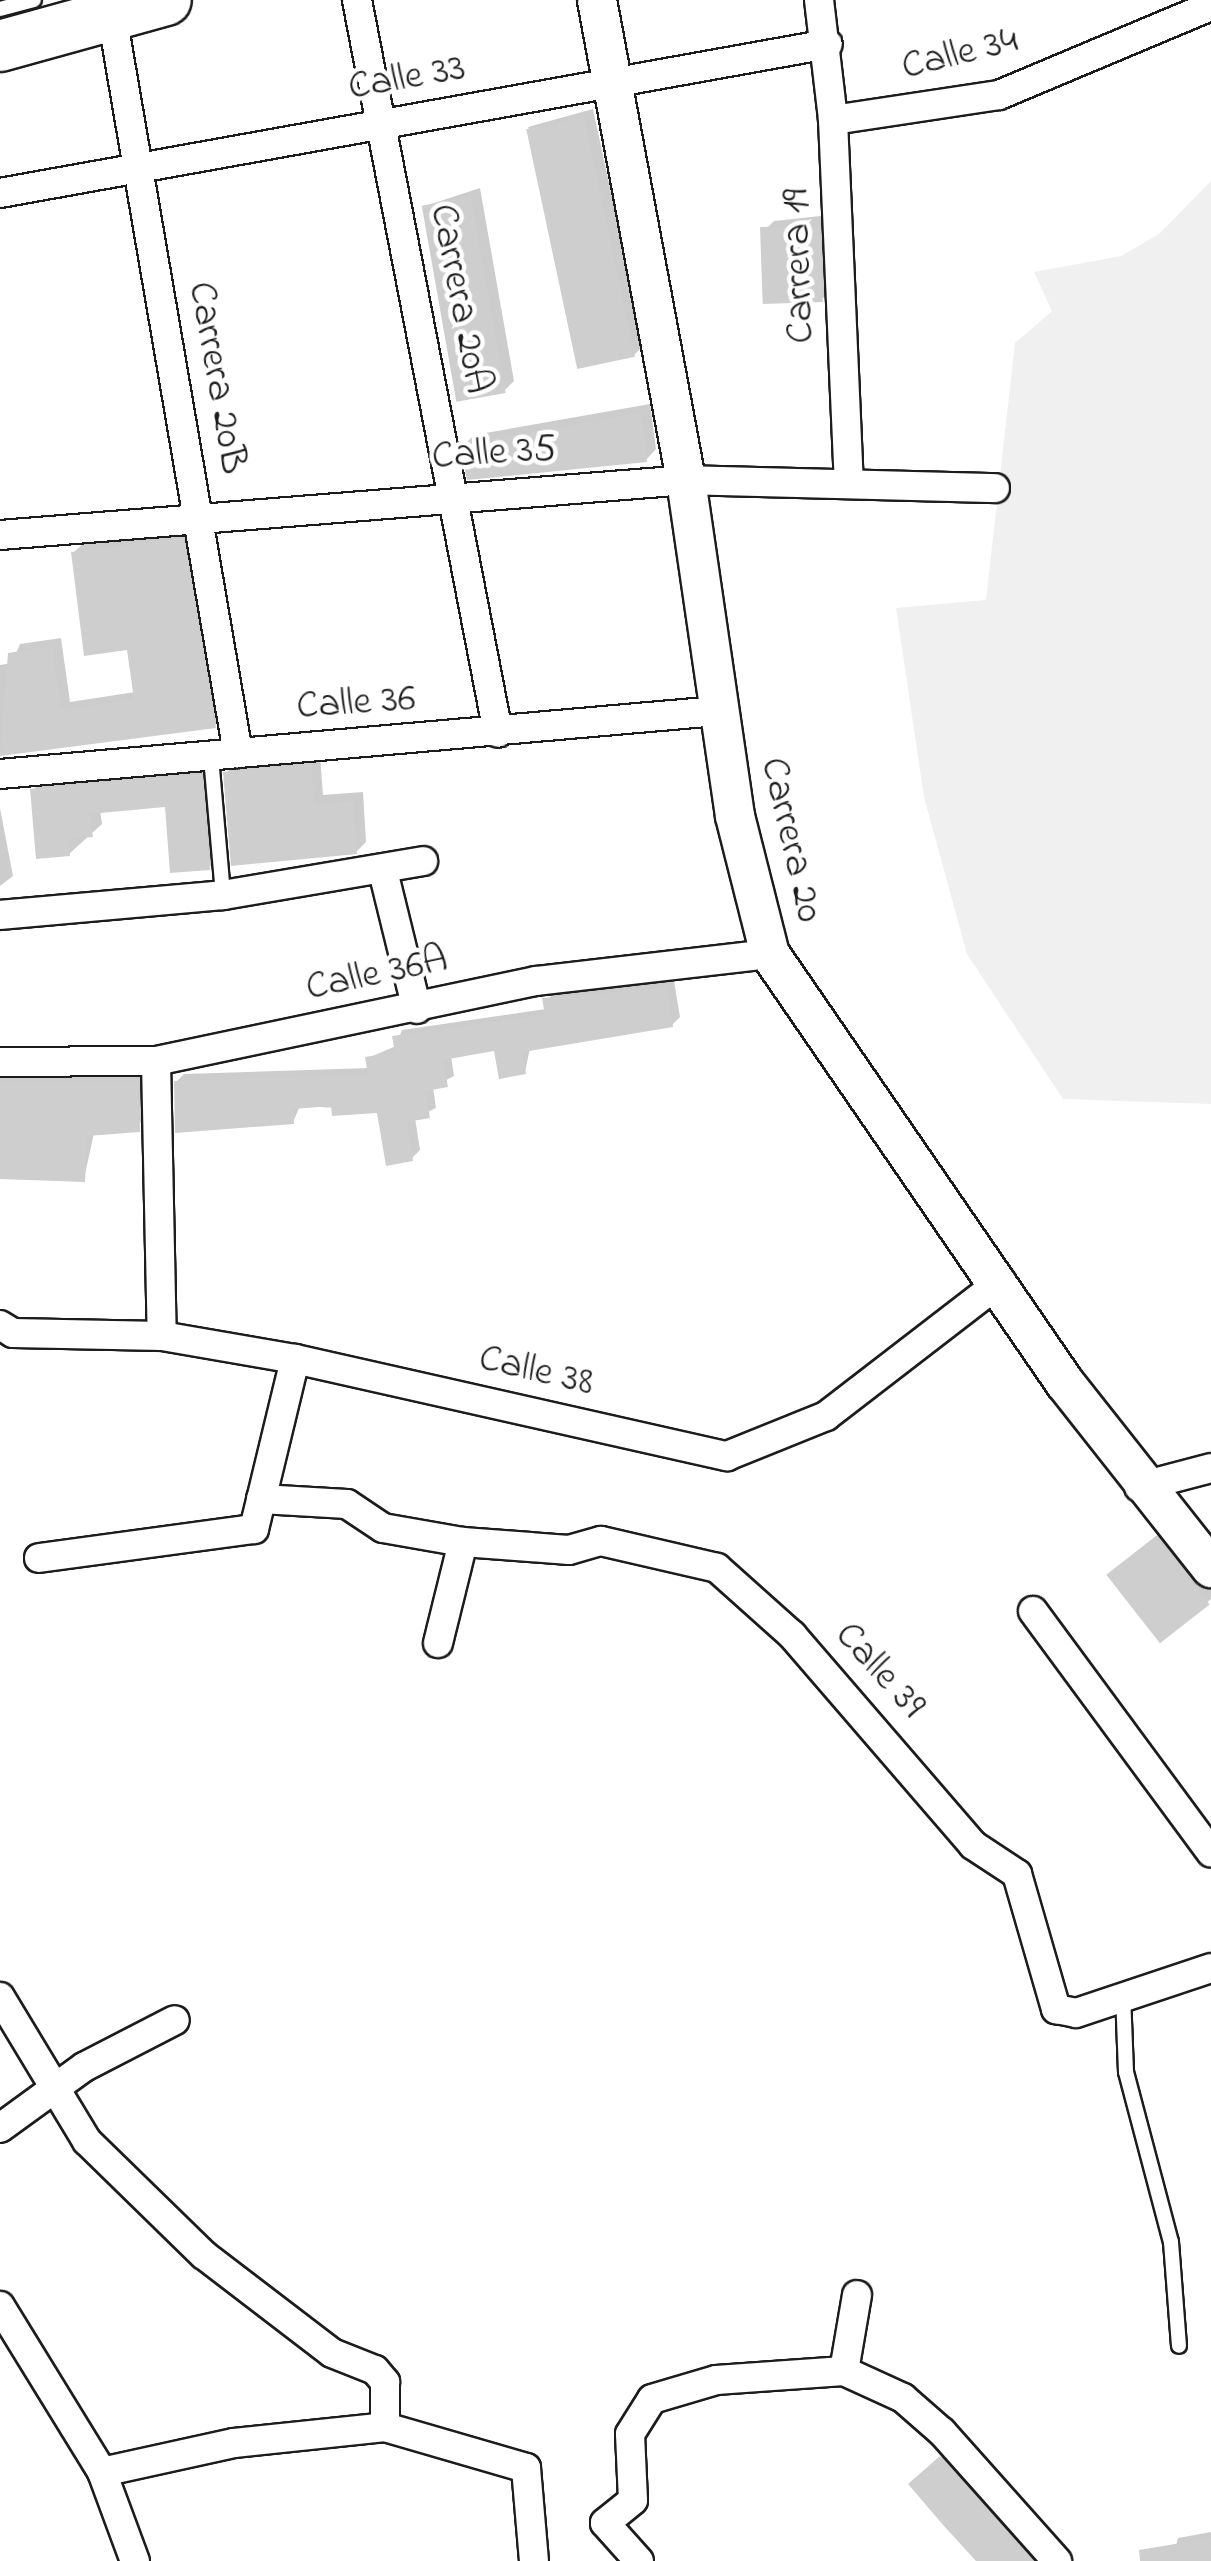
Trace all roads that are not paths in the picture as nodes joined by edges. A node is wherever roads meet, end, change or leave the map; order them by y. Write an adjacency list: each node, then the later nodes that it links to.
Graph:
1 (34, 0): 8 (lane)
2 (166, 0): 9 (highway)
3 (358, 0): 14 (street, Carrera 20A)
4 (597, 0): 12 (street, Carrera 20)
5 (818, 0): 10 (street, Carrera 19)
6 (832, 0): 10 (street, Carrera 19)
7 (1211, 6): 13 (street, Calle 34)
8 (0, 9)
9 (112, 16): 11 (highway); 15 (street, Carrera 20B)
10 (828, 44): 12 (street, Calle 33); 13 (street, Carrera 19)
11 (0, 46)
12 (613, 83): 14 (street, Calle 33); 17 (street, Carrera 20)
13 (834, 120): 18 (street, Carrera 19)
14 (384, 124): 15 (street, Calle 33); 20 (street, Carrera 20A)
15 (140, 168): 16 (street, Calle 33); 21 (street, Carrera 20B)
16 (0, 194)
17 (686, 480): 18 (street, Calle 35); 20 (street, Calle 35); 23 (street, Carrera 20)
18 (849, 484): 19 (street, Calle 35)
19 (995, 488)
20 (457, 498): 21 (street, Calle 35); 24 (street, Carrera 20A)
21 (199, 516): 22 (street, Calle 35); 25 (street, Carrera 20B)
22 (0, 535)
23 (717, 711): 24 (street, Calle 36); 31 (street, Carrera 20)
24 (498, 733): 25 (street, Calle 36)
25 (224, 755): 26 (street, Calle 36); 29 (lane)
26 (0, 774)
27 (424, 861): 28 (street)
28 (383, 871): 29 (street); 32 (street)
29 (223, 895): 30 (street)
30 (0, 915)
31 (770, 954): 32 (street, Calle 36A); 35 (street, Carrera 20)
32 (417, 1009): 34 (street, Calle 36A)
33 (0, 1062): 34 (street, Calle 36A)
34 (156, 1062): 37 (street)
35 (1001, 1281): 38 (street, Calle 38); 40 (street, Carrera 20)
36 (2, 1328): 37 (street, Calle 38)
37 (162, 1336): 38 (street, Calle 38)
38 (294, 1359): 41 (street)
39 (1211, 1468): 40 (street)
40 (1139, 1487): 44 (street, Carrera 20)
41 (262, 1499): 42 (street); 43 (street)
42 (463, 1542): 46 (street); 49 (street, Calle 39)
43 (39, 1558)
44 (1211, 1568)
45 (1033, 1611): 47 (street)
46 (438, 1643)
47 (1211, 1852)
48 (1211, 1968): 49 (street, Calle 39)
49 (1123, 1994): 56 (lane)
50 (0, 1996): 52 (street)
51 (175, 2020): 52 (street)
52 (54, 2086): 53 (street); 58 (street)
53 (0, 2128)
54 (856, 2294): 57 (street)
55 (0, 2306): 59 (street)
56 (1179, 2346)
57 (844, 2371): 62 (street); 63 (street)
58 (385, 2427): 59 (street); 61 (street)
59 (102, 2472): 60 (street)
60 (134, 2561)
61 (534, 2561)
62 (639, 2561)
63 (1057, 2561)

